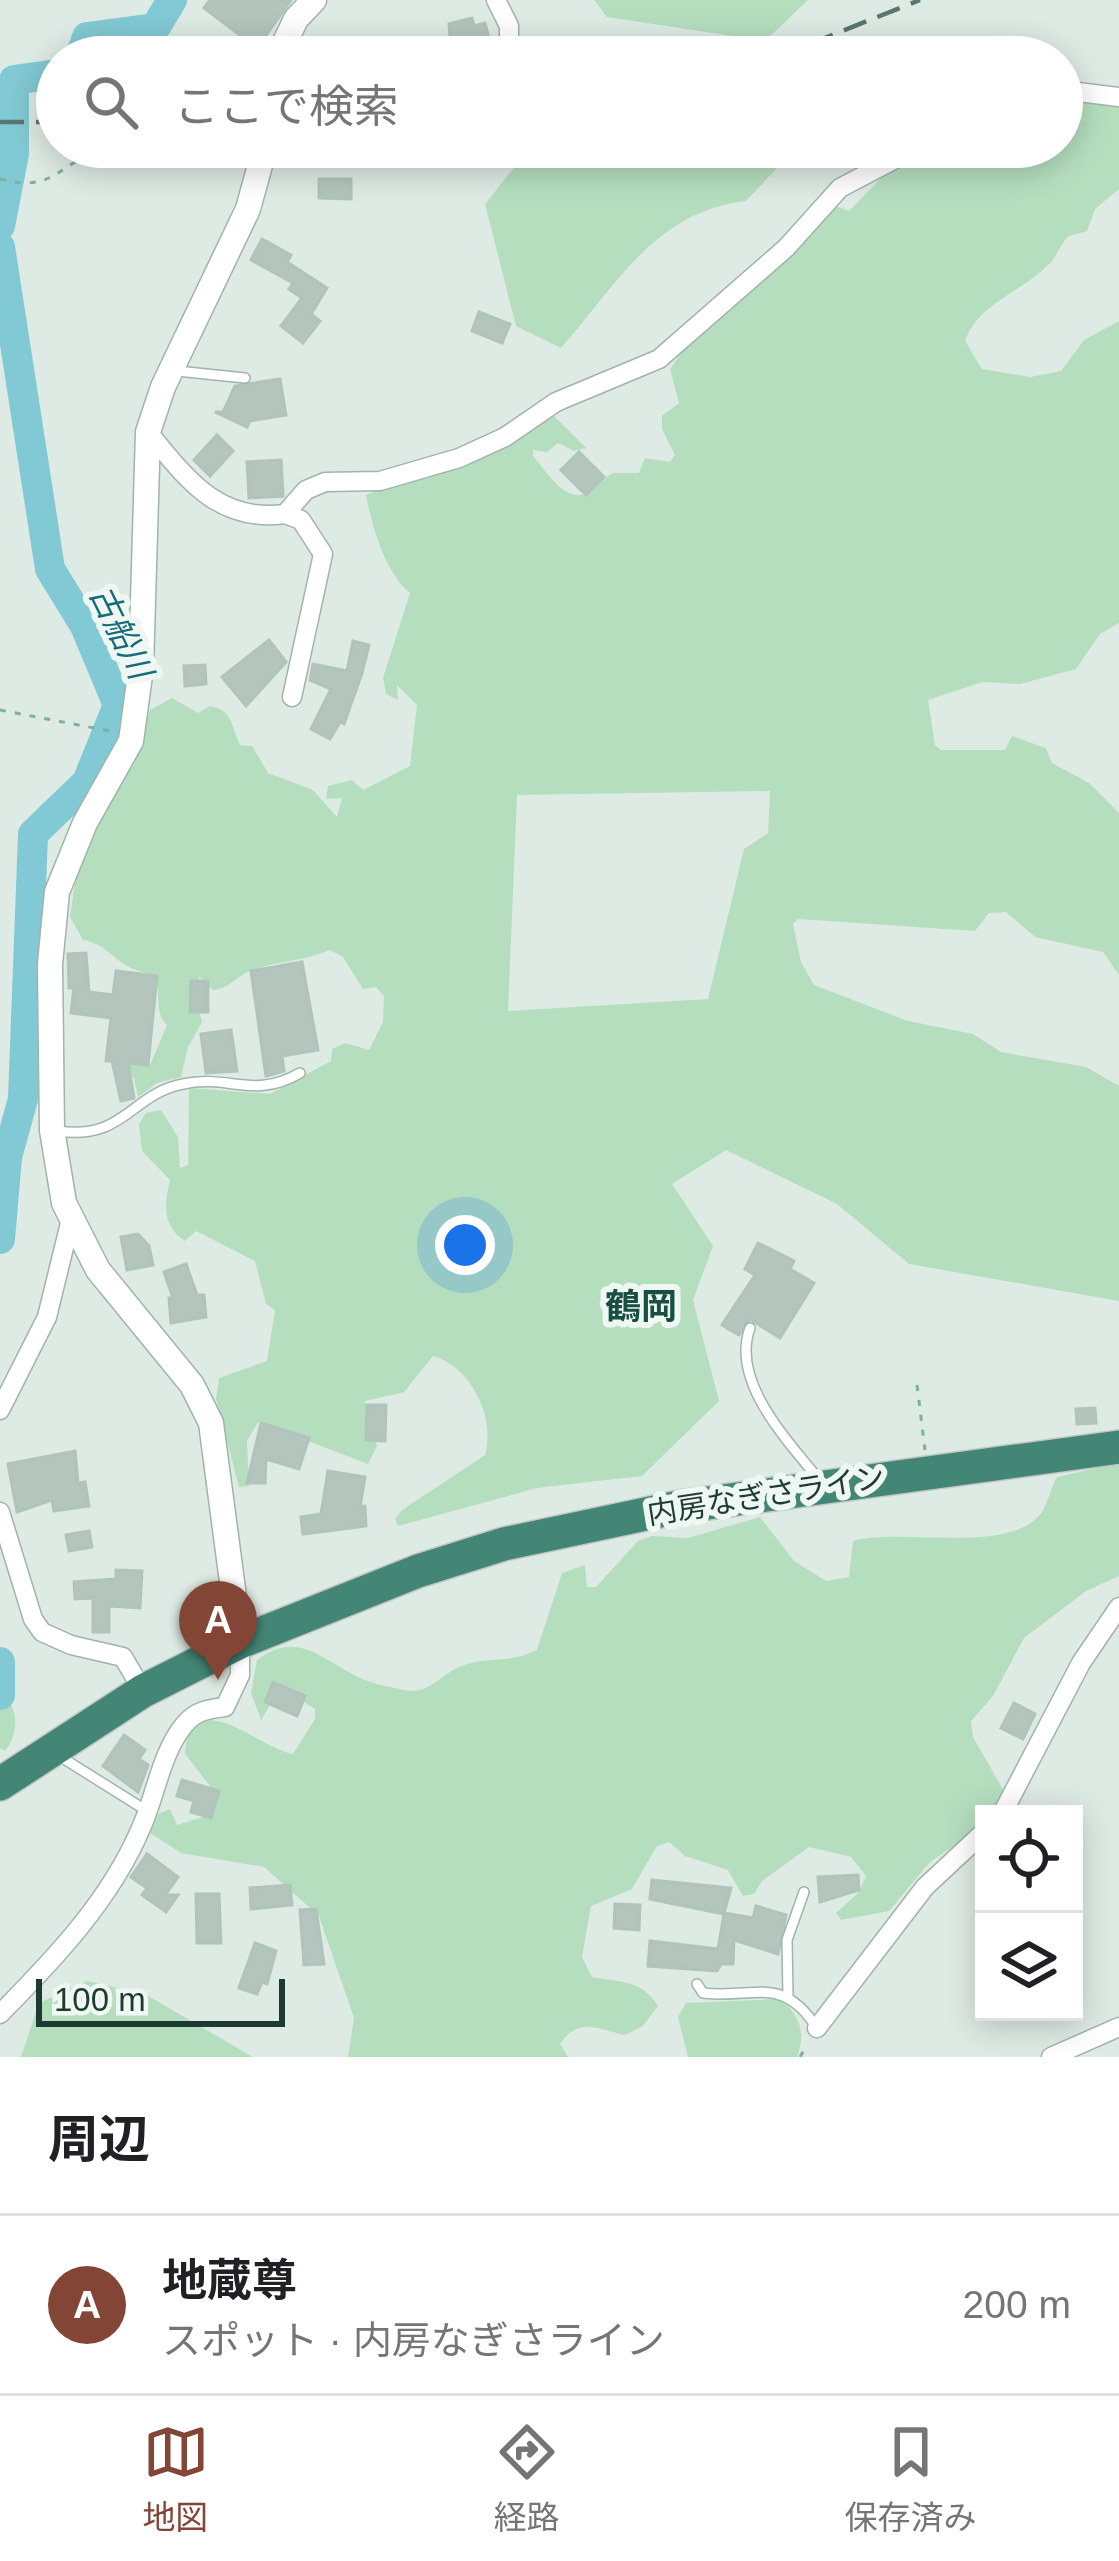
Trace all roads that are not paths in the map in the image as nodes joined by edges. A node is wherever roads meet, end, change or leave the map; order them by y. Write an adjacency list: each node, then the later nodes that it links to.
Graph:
1 (314, 0): 3 (street)
2 (496, 0): 4 (street)
3 (288, 36)
4 (509, 36)
5 (1083, 93): 6 (street)
6 (1119, 97)
7 (259, 168): 9 (street)
8 (878, 168): 12 (street)
9 (171, 371): 10 (lane); 11 (street)
10 (245, 378)
11 (148, 432): 12 (street); 15 (street)
12 (285, 514): 13 (street)
13 (292, 698)
14 (300, 1073): 15 (lane)
15 (52, 1130): 16 (street)
16 (70, 1223): 18 (street); 23 (street)
17 (750, 1328): 20 (lane)
18 (0, 1410)
19 (1119, 1447): 20 (highway, 内房なぎさライン)
20 (824, 1485): 23 (highway, 内房なぎさライン)
21 (0, 1511): 24 (street)
22 (1119, 1606): 28 (street)
23 (239, 1633): 24 (highway, 内房なぎさライン); 29 (street)
24 (138, 1683): 25 (highway, 内房なぎさライン); 26 (highway, 内房なぎさライン)
25 (50, 1751): 27 (highway, 内房なぎさライン); 29 (lane)
26 (0, 1761)
27 (0, 1784)
28 (1007, 1805)
29 (148, 1811): 34 (street)
30 (975, 1841): 36 (street)
31 (804, 1892): 33 (lane)
32 (697, 1984): 33 (lane)
33 (788, 1997): 36 (lane)
34 (0, 2014)
35 (1119, 2027): 37 (street)
36 (817, 2028)
37 (1051, 2057)

